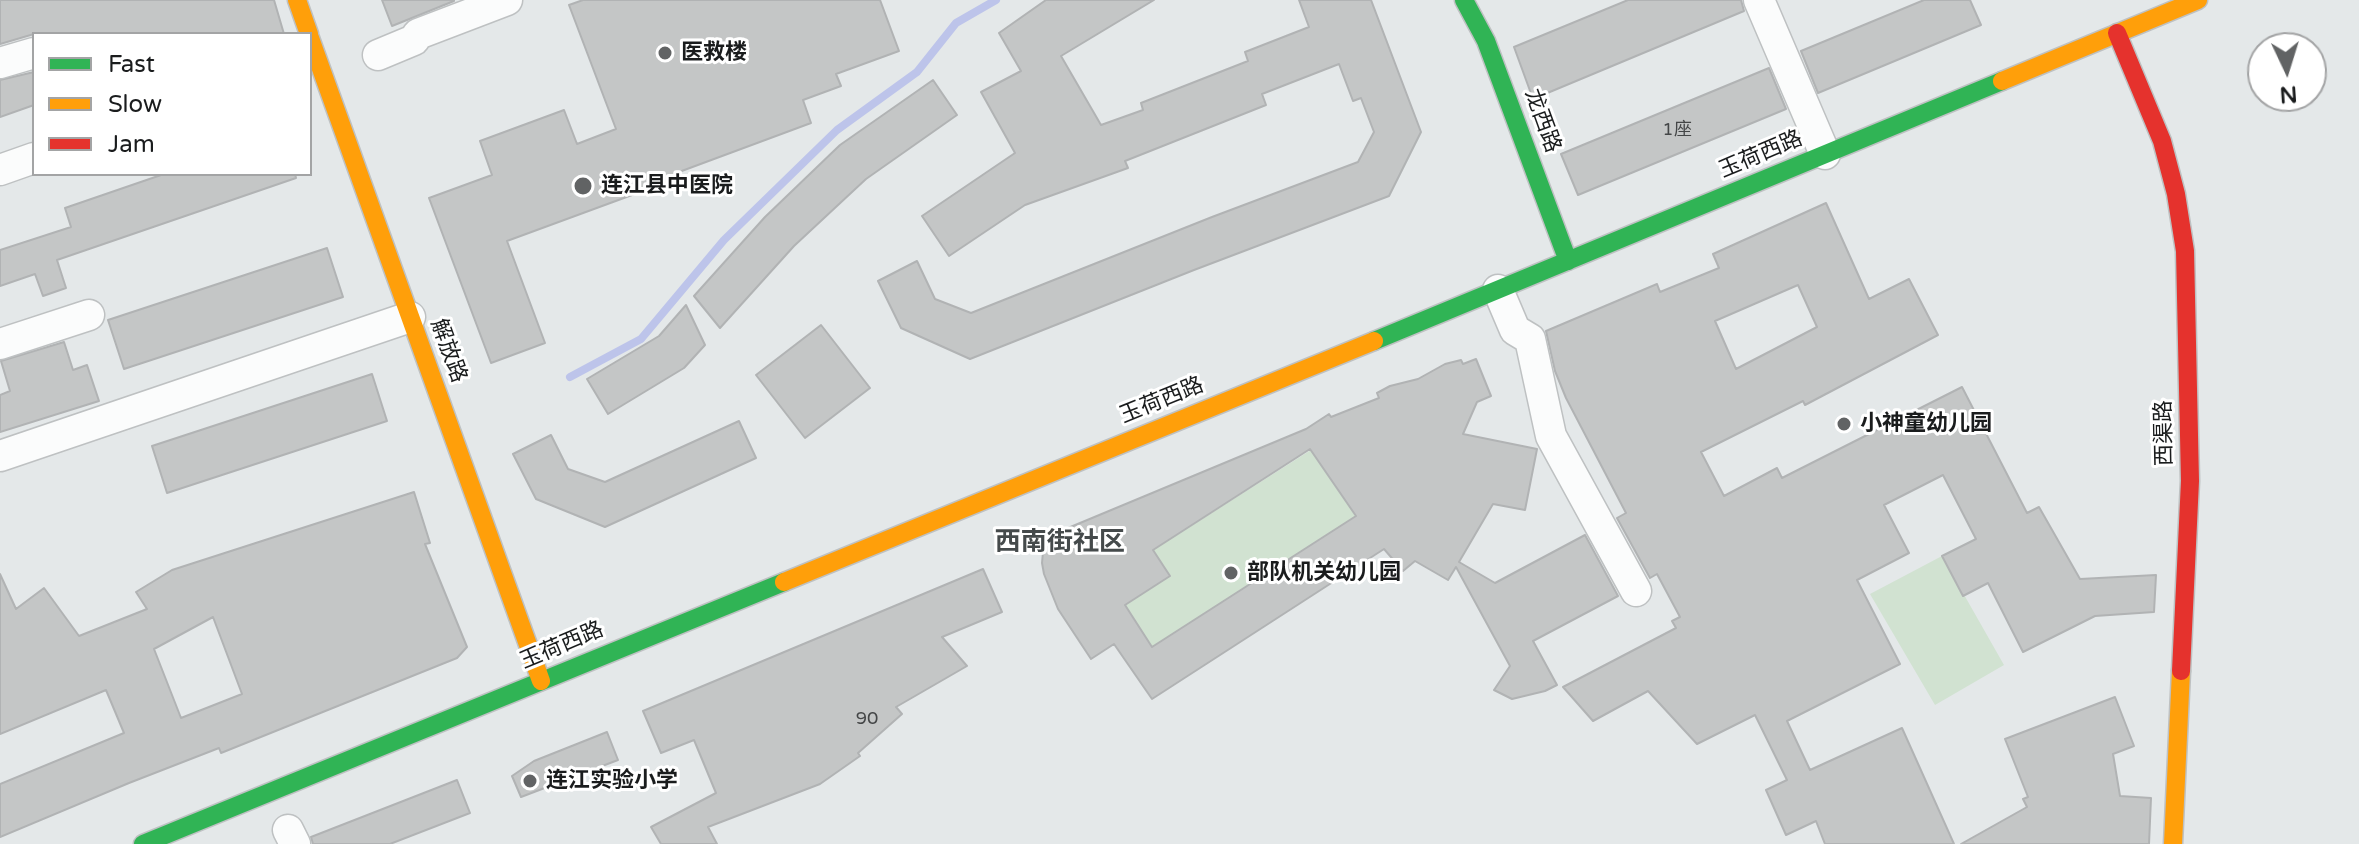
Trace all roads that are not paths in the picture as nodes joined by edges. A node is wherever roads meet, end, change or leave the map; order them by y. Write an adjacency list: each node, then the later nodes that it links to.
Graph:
1 (297, 0): 6 (main road, 解放路)
2 (507, 0): 10 (street)
3 (1464, 0): 15 (main road, 龙西路)
4 (1759, 0): 12 (street)
5 (2198, 0): 7 (main road, 玉荷西路)
6 (308, 32)
7 (2117, 33): 12 (main road, 玉荷西路); 24 (main road, 西渠路)
8 (312, 44): 18 (main road, 解放路)
9 (32, 54): 11 (street)
10 (378, 55)
11 (0, 63)
12 (1825, 154): 15 (main road, 玉荷西路)
13 (32, 159): 14 (street)
14 (0, 170)
15 (1568, 261): 16 (main road, 玉荷西路)
16 (1498, 290): 21 (street); 22 (main road, 玉荷西路)
17 (89, 315): 19 (street)
18 (410, 317): 20 (street); 22 (main road, 解放路)
19 (0, 344)
20 (0, 456)
21 (1636, 591)
22 (541, 681): 23 (main road, 玉荷西路)
23 (143, 844)
24 (2173, 844)

